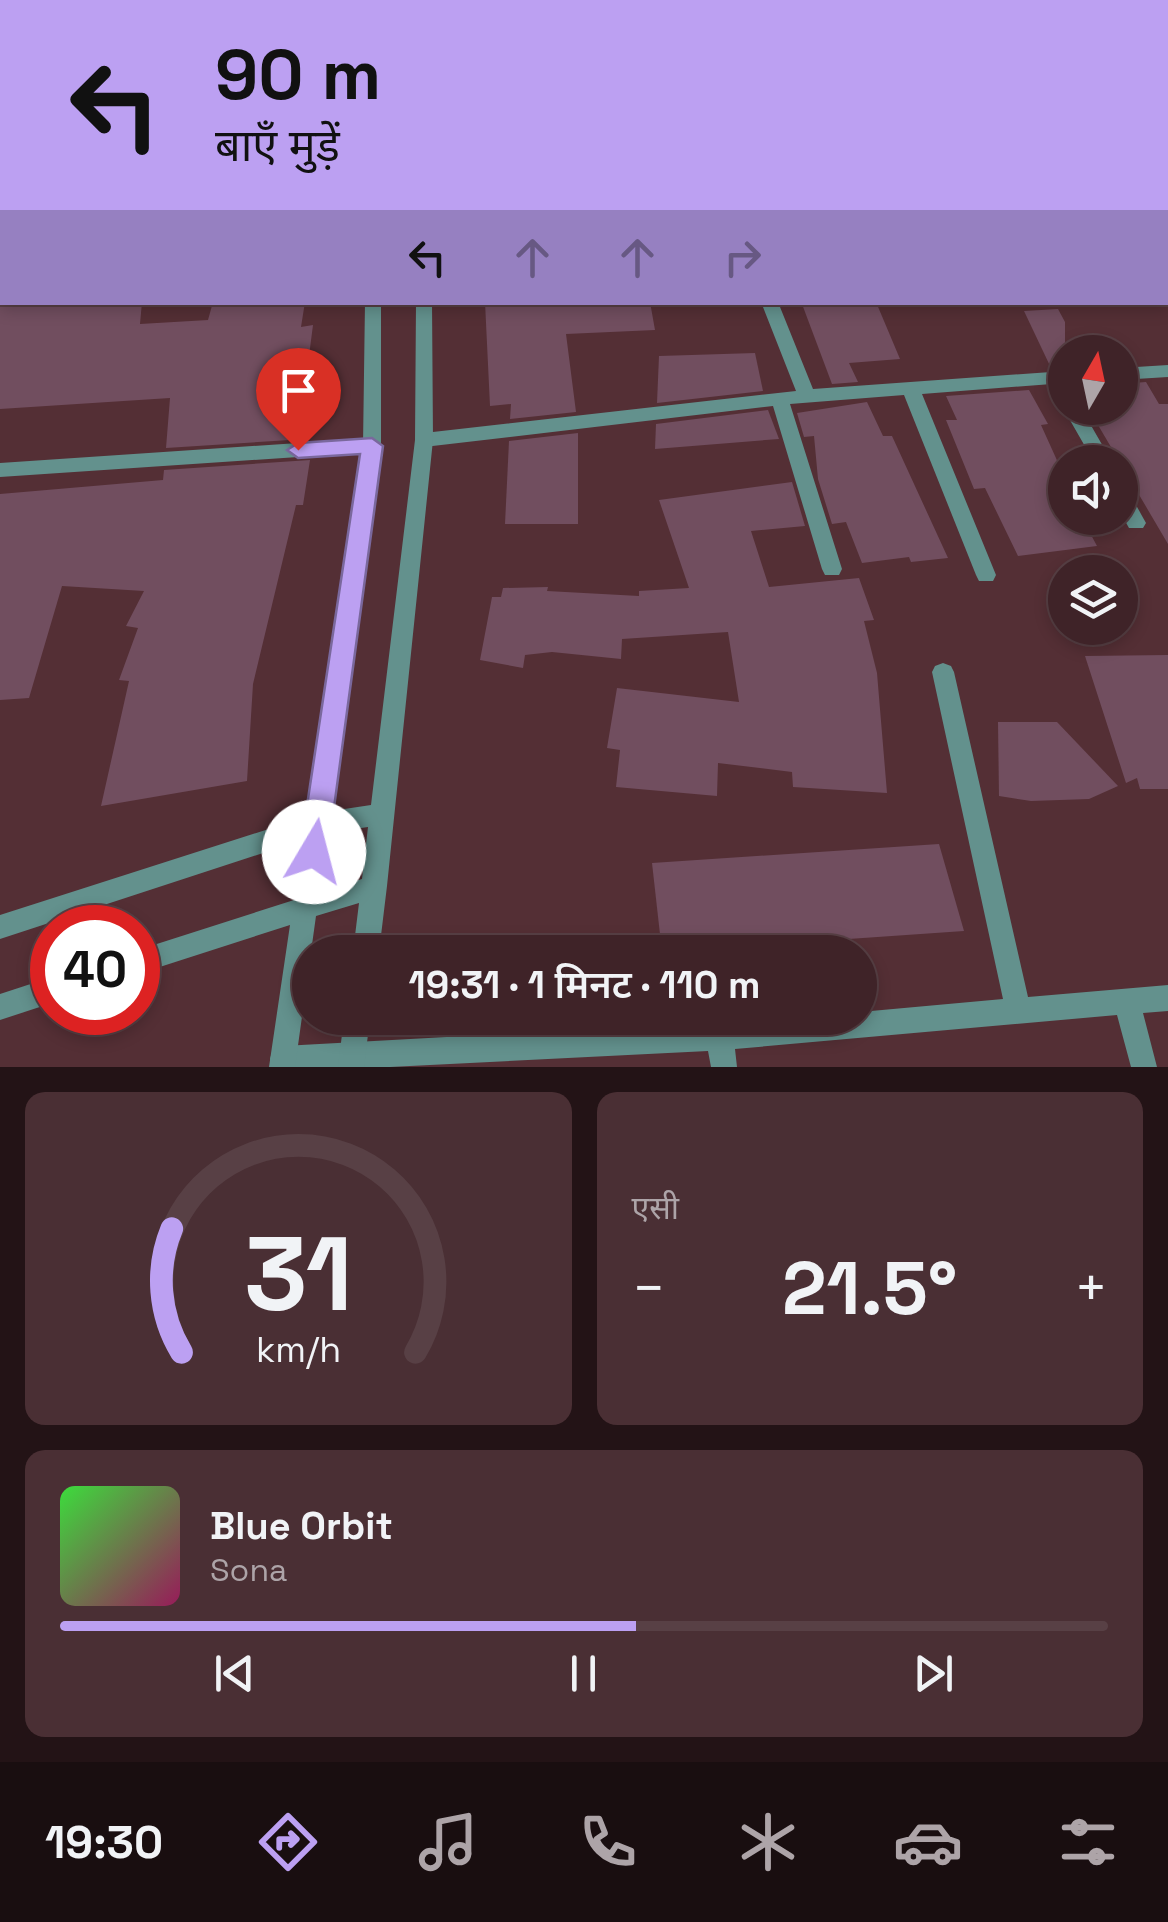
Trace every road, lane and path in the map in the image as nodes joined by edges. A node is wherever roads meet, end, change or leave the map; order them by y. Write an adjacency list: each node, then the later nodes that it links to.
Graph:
1 (373, 305): 11 (street)
2 (424, 305): 10 (street)
3 (771, 305): 8 (street)
4 (1168, 370): 5 (street)
5 (1138, 372)
6 (1048, 384): 7 (street)
7 (911, 389): 8 (street); 14 (street)
8 (808, 396): 9 (street)
9 (780, 400): 10 (street); 13 (street)
10 (424, 440): 16 (street)
11 (372, 446): 12 (street); 17 (street)
12 (0, 470)
13 (832, 569)
14 (986, 575)
15 (943, 672): 27 (street)
16 (383, 814): 17 (street); 18 (street)
17 (318, 824): 19 (street); 20 (street)
18 (376, 886): 19 (street); 21 (street)
19 (307, 905): 22 (street); 31 (street)
20 (0, 927)
21 (369, 935)
22 (160, 955)
23 (30, 997): 26 (street)
24 (1168, 998): 25 (street)
25 (1127, 1002): 27 (street); 33 (street)
26 (0, 1007)
27 (1018, 1010): 29 (street)
28 (355, 1035): 30 (street)
29 (720, 1037): 30 (street); 32 (street)
30 (351, 1062): 31 (street)
31 (282, 1063)
32 (724, 1067)
33 (1144, 1067)

